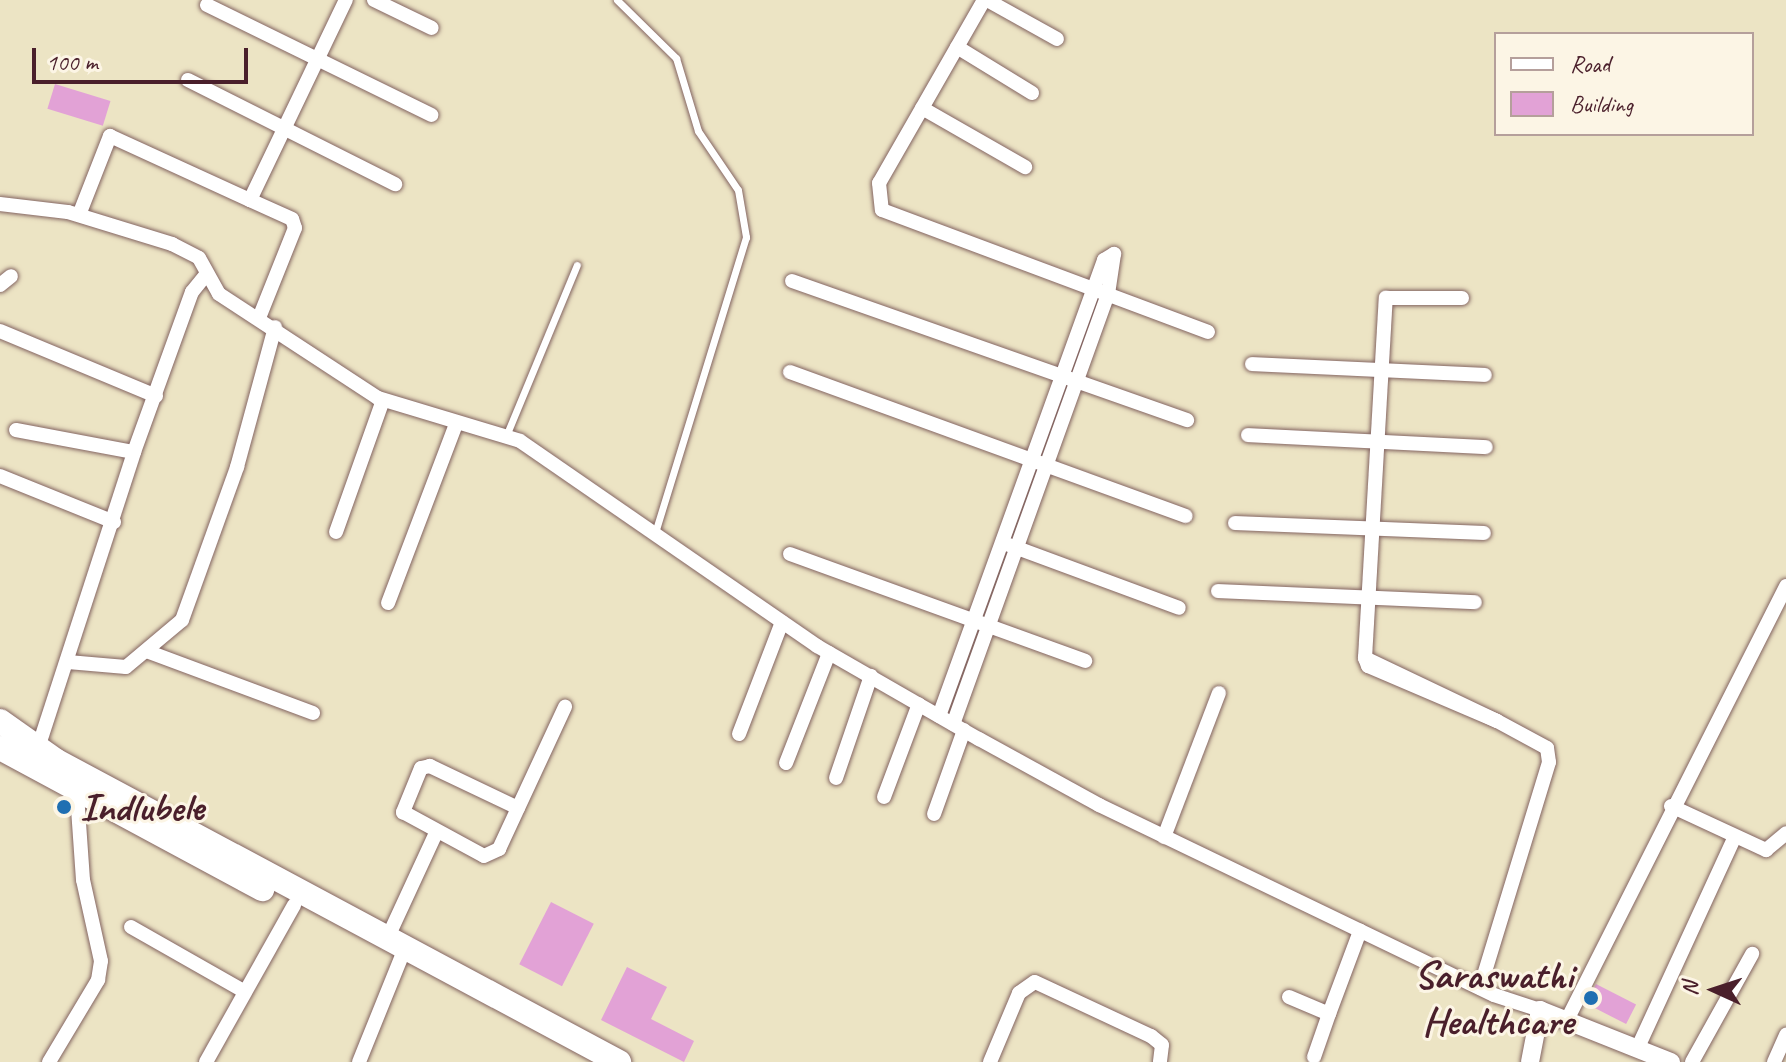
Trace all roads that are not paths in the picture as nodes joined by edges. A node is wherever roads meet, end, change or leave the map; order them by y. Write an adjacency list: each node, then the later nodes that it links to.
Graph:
1 (346, 0): 9 (street)
2 (374, 0): 6 (street)
3 (617, 0): 51 (lane)
4 (986, 0): 7 (street); 8 (street)
5 (207, 5): 9 (street)
6 (432, 28)
7 (1057, 39)
8 (957, 47): 11 (street); 12 (street)
9 (318, 58): 13 (street); 14 (street)
10 (188, 80): 14 (street)
11 (1032, 93)
12 (922, 108): 15 (street); 23 (street)
13 (432, 115)
14 (283, 129): 16 (street); 17 (street)
15 (1025, 167)
16 (395, 184)
17 (250, 200): 19 (street); 25 (street)
18 (0, 204): 19 (street)
19 (79, 215): 21 (street)
20 (577, 265): 40 (lane)
21 (205, 276): 25 (street); 34 (street)
22 (792, 281): 33 (street)
23 (1101, 291): 28 (street); 33 (street)
24 (1462, 298): 30 (street)
25 (259, 318): 26 (street)
26 (275, 327): 35 (street); 65 (street)
27 (0, 331): 34 (street)
28 (1208, 332)
29 (1252, 364): 30 (street)
30 (1383, 368): 32 (street); 41 (street)
31 (790, 372): 44 (street)
32 (1485, 375)
33 (1069, 379): 36 (street); 44 (street)
34 (156, 396): 43 (street)
35 (383, 400): 37 (street); 50 (street)
36 (1187, 420)
37 (456, 424): 40 (street); 60 (street)
38 (16, 430): 43 (street)
39 (1248, 435): 41 (street)
40 (505, 437): 51 (street)
41 (1379, 442): 42 (street); 49 (street)
42 (1486, 447)
43 (134, 452): 47 (street)
44 (1038, 464): 46 (street); 53 (street); 54 (street)
45 (0, 476): 47 (street)
46 (1186, 516)
47 (114, 522): 68 (street)
48 (1235, 523): 49 (street)
49 (1373, 527): 52 (street); 58 (street)
50 (336, 532)
51 (655, 532): 63 (street)
52 (1484, 533)
53 (1001, 542): 54 (street); 62 (street)
54 (1016, 547): 61 (street); 64 (street)
55 (790, 554): 62 (street)
56 (1786, 586): 84 (street)
57 (1218, 591): 58 (street)
58 (1369, 598): 59 (street); 96 (street)
59 (1475, 602)
60 (388, 603)
61 (1179, 608)
62 (974, 619): 64 (street); 74 (street)
63 (782, 622): 66 (street); 77 (street)
64 (988, 624): 67 (street); 76 (street)
65 (149, 652): 68 (street); 73 (street)
66 (829, 653): 69 (street); 80 (street)
67 (1085, 661)
68 (68, 662): 79 (street)
69 (871, 676): 71 (street); 81 (street)
70 (1219, 693): 89 (street)
71 (919, 704): 74 (street); 83 (street)
72 (565, 707): 85 (street)
73 (313, 713)
74 (939, 716): 76 (street)
75 (0, 721): 79 (main road)
76 (959, 727): 86 (street); 89 (street)
77 (739, 734)
78 (0, 748): 82 (main road)
79 (38, 748): 94 (main road)
80 (786, 763)
81 (836, 778)
82 (77, 795): 91 (main road); 105 (street)
83 (884, 797)
84 (1671, 806): 90 (street); 101 (street)
85 (518, 808): 87 (street); 87 (street)
86 (934, 814)
87 (436, 833): 94 (street)
88 (1786, 833): 90 (street)
89 (1164, 837): 93 (street)
90 (1734, 838): 103 (street)
91 (294, 905): 94 (main road); 97 (street)
92 (131, 927): 97 (street)
93 (1360, 931): 96 (street); 100 (street)
94 (397, 948): 107 (street); 108 (main road); 109 (main road)
95 (1752, 954): 114 (street)
96 (1480, 988): 99 (street)
97 (242, 990): 106 (street)
98 (1289, 997): 100 (street)
99 (1540, 1010): 101 (street); 112 (street)
100 (1329, 1014): 104 (street)
101 (1568, 1018): 103 (street)
102 (1786, 1035): 115 (street)
103 (1639, 1045): 113 (street)
104 (1314, 1057)
105 (49, 1062)
106 (206, 1062)
107 (359, 1062)
108 (589, 1062)
109 (619, 1062)
110 (990, 1062): 111 (street)
111 (1160, 1062)
112 (1530, 1062)
113 (1671, 1062)
114 (1692, 1062)
115 (1774, 1062)

